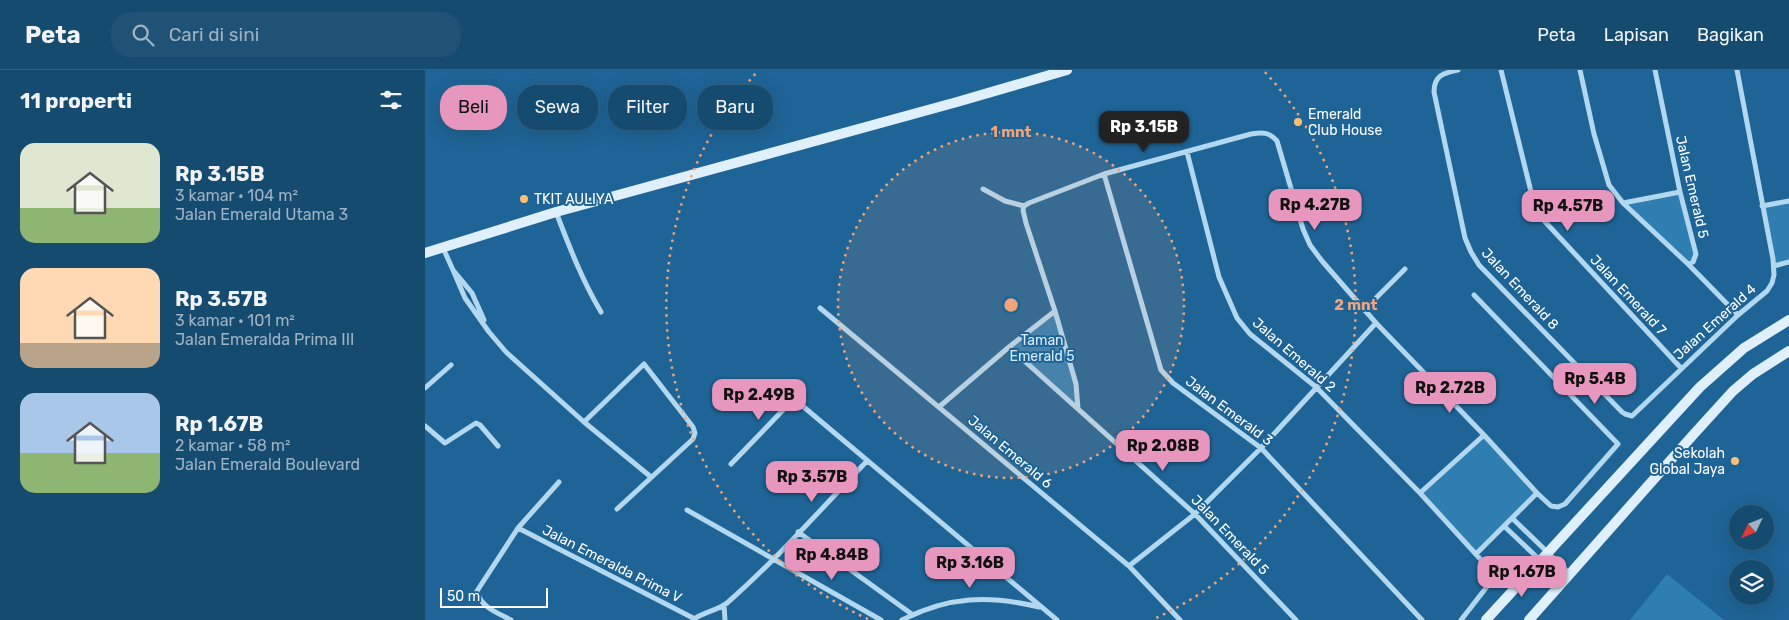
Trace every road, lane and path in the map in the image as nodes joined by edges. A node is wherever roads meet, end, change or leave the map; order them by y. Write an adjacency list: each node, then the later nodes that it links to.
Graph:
1 (1067, 70): 15 (main road)
2 (1459, 70): 38 (street, Jalan Emerald 8)
3 (1501, 70): 33 (street, Jalan Emerald 7)
4 (1580, 70): 12 (street)
5 (1655, 70): 10 (street, Jalan Emerald 5)
6 (1737, 70): 14 (street, Jalan Emerald 4)
7 (1187, 152): 8 (street); 25 (street); 34 (street, Jalan Emerald 2)
8 (1104, 174): 13 (street); 43 (street, Jalan Emerald 3)
9 (983, 189): 13 (street)
10 (1681, 192): 12 (street); 19 (street, Jalan Emerald 5)
11 (1789, 201): 14 (street)
12 (1623, 204): 19 (street)
13 (1023, 206): 24 (street)
14 (1763, 206): 20 (street, Jalan Emerald 4)
15 (556, 212): 16 (main road); 26 (street)
16 (443, 248): 17 (main road); 39 (street)
17 (425, 253)
18 (1789, 262): 20 (street)
19 (1688, 264): 27 (street)
20 (1774, 266): 27 (street, Jalan Emerald 4)
21 (1405, 270): 25 (street)
22 (1474, 295): 49 (street)
23 (820, 308): 36 (street, Jalan Emerald 6)
24 (1055, 310): 30 (street); 37 (street)
25 (1364, 310): 29 (street)
26 (601, 312)
27 (1738, 315): 33 (street, Jalan Emerald 4)
28 (1789, 320): 58 (main road)
29 (1376, 323): 34 (street); 41 (street)
30 (1009, 347): 36 (street); 37 (street, Jalan Emerald 5)
31 (1789, 351): 61 (main road)
32 (451, 366): 35 (street)
33 (1681, 368): 38 (street, Jalan Emerald 4)
34 (1316, 387): 43 (street); 48 (street, Jalan Emerald 2)
35 (425, 388)
36 (939, 407): 60 (street, Jalan Emerald 6)
37 (1077, 409): 52 (street, Jalan Emerald 5)
38 (1621, 412)
39 (584, 422): 46 (street); 46 (street)
40 (425, 426): 42 (street)
41 (1483, 435): 48 (street); 49 (street)
42 (498, 446)
43 (1261, 448): 52 (street); 73 (street, Jalan Emerald 3)
44 (867, 461): 45 (street); 56 (street); 63 (street)
45 (731, 464)
46 (651, 477): 50 (street)
47 (559, 482): 55 (street)
48 (1420, 493): 57 (street, Jalan Emerald 2)
49 (1537, 493): 53 (street)
50 (617, 509)
51 (687, 510): 59 (street)
52 (1195, 514): 60 (street); 72 (street, Jalan Emerald 5)
53 (1511, 518): 54 (street); 58 (street)
54 (1504, 526): 57 (street); 58 (street)
55 (518, 528): 65 (street); 66 (street, Jalan Emeralda Prima V)
56 (798, 532): 59 (street); 64 (street)
57 (1475, 554): 74 (street, Jalan Emerald 2)
58 (1544, 556): 61 (street); 61 (street); 75 (main road)
59 (774, 560): 62 (street); 68 (street)
60 (1129, 566): 71 (street, Jalan Emerald 6)
61 (1567, 578): 76 (main road)
62 (724, 605): 66 (street); 67 (street)
63 (1042, 608): 64 (street); 70 (street)
64 (913, 615): 69 (street)
65 (511, 620)
66 (694, 620)
67 (725, 620)
68 (881, 620)
69 (903, 620)
70 (1057, 620)
71 (1180, 620)
72 (1296, 620)
73 (1422, 620)
74 (1461, 620)
75 (1486, 620)
76 (1529, 620)

